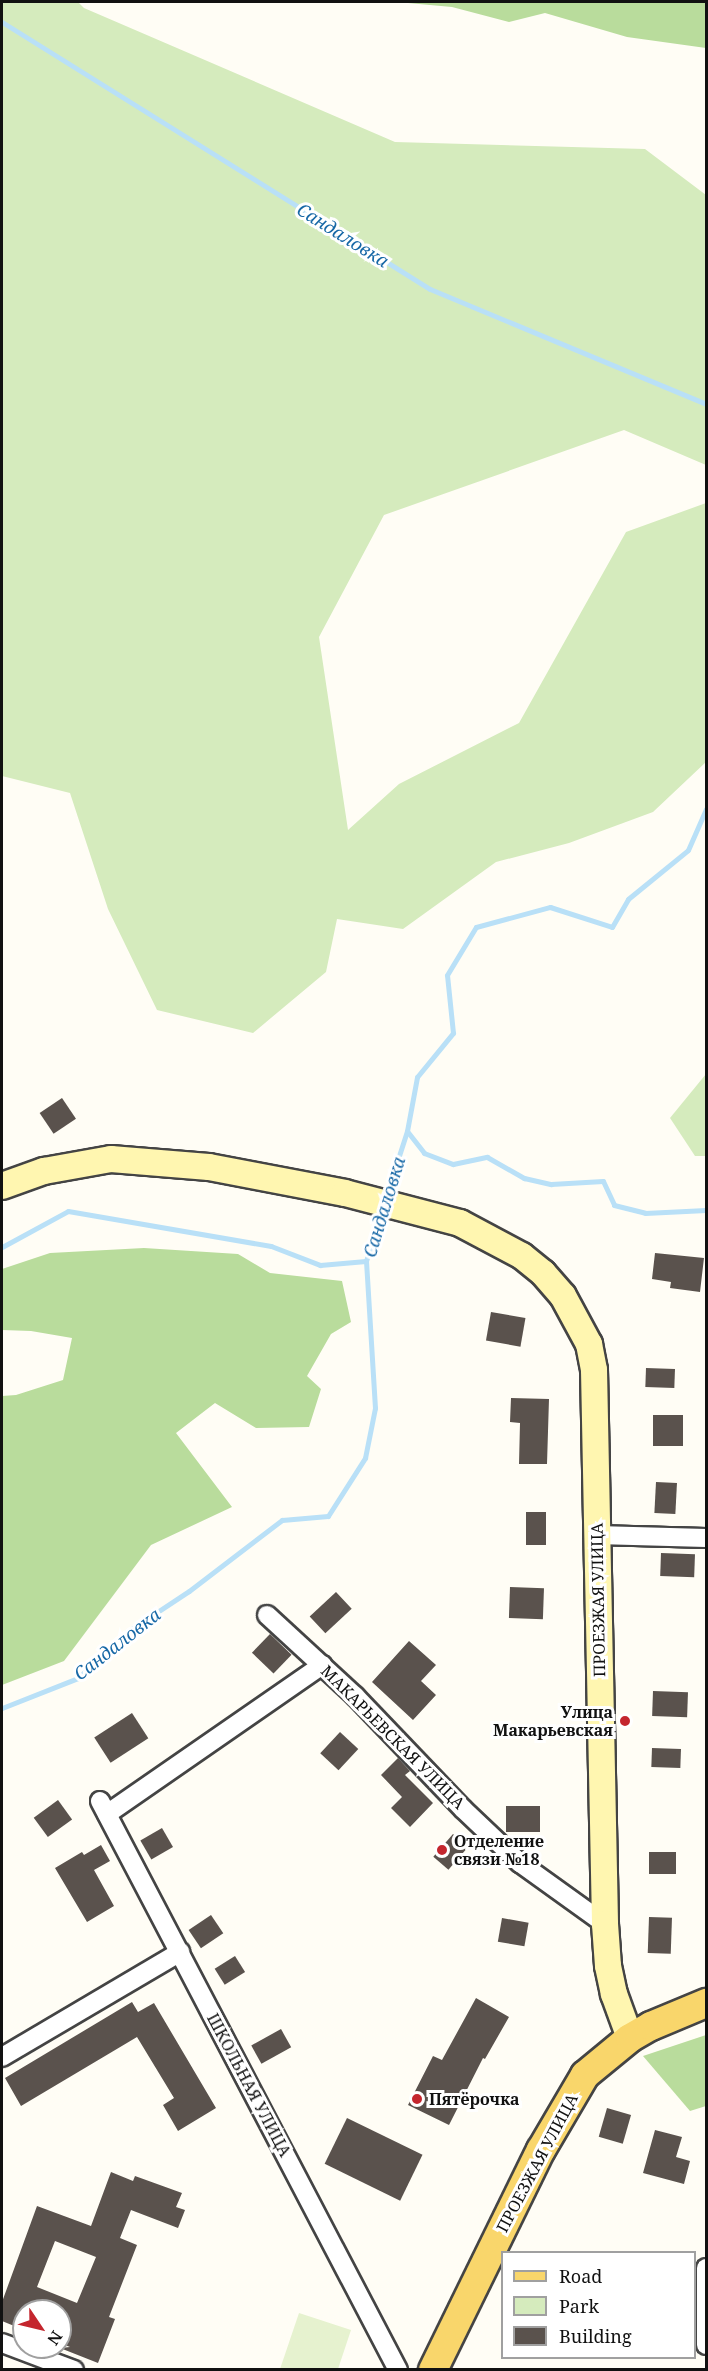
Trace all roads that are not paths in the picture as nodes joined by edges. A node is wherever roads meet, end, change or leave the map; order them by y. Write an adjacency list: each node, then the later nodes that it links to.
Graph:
1 (2, 1186): 2 (street, ПРОЕЗЖАЯ УЛИЦА)
2 (597, 1535): 3 (street); 6 (street, ПРОЕЗЖАЯ УЛИЦА)
3 (706, 1538)
4 (267, 1615): 5 (street, МАКАРЬЕВСКАЯ УЛИЦА)
5 (321, 1665): 6 (street, МАКАРЬЕВСКАЯ УЛИЦА); 7 (street, ШКОЛЬНАЯ УЛИЦА)
6 (605, 1924): 9 (street, ПРОЕЗЖАЯ УЛИЦА)
7 (180, 1952): 10 (street); 15 (street, ШКОЛЬНАЯ УЛИЦА)
8 (696, 2007): 9 (main road, ПРОЕЗЖАЯ УЛИЦА)
9 (630, 2038): 16 (main road, ПРОЕЗЖАЯ УЛИЦА)
10 (2, 2057)
11 (706, 2268): 13 (street)
12 (2, 2343): 14 (street)
13 (706, 2345)
14 (74, 2370)
15 (398, 2370)
16 (433, 2370)

